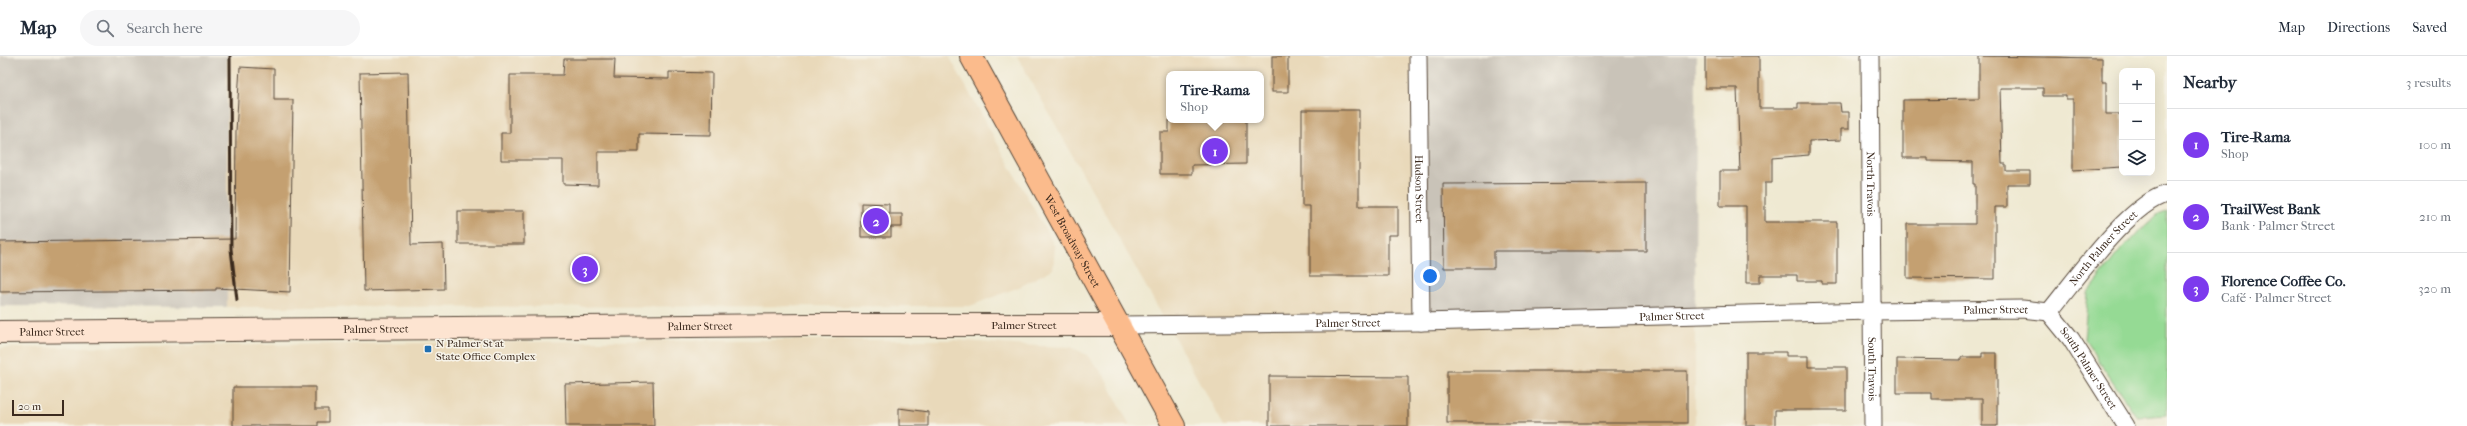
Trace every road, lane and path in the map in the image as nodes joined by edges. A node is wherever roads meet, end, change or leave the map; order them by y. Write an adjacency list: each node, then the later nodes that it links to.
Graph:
1 (971, 56): 8 (main road, West Broadway Street)
2 (1418, 56): 7 (street, Hudson Street)
3 (1870, 56): 5 (street, North Travois)
4 (2167, 194): 6 (street, North Palmer Street)
5 (1872, 311): 6 (street, Palmer Street); 7 (street, Palmer Street); 11 (street, South Travois)
6 (2048, 312): 12 (street, South Palmer Street)
7 (1422, 322): 8 (street, Palmer Street)
8 (1120, 325): 9 (street, Palmer Street); 10 (main road, West Broadway Street)
9 (0, 332)
10 (1174, 426)
11 (1873, 426)
12 (2126, 426)

